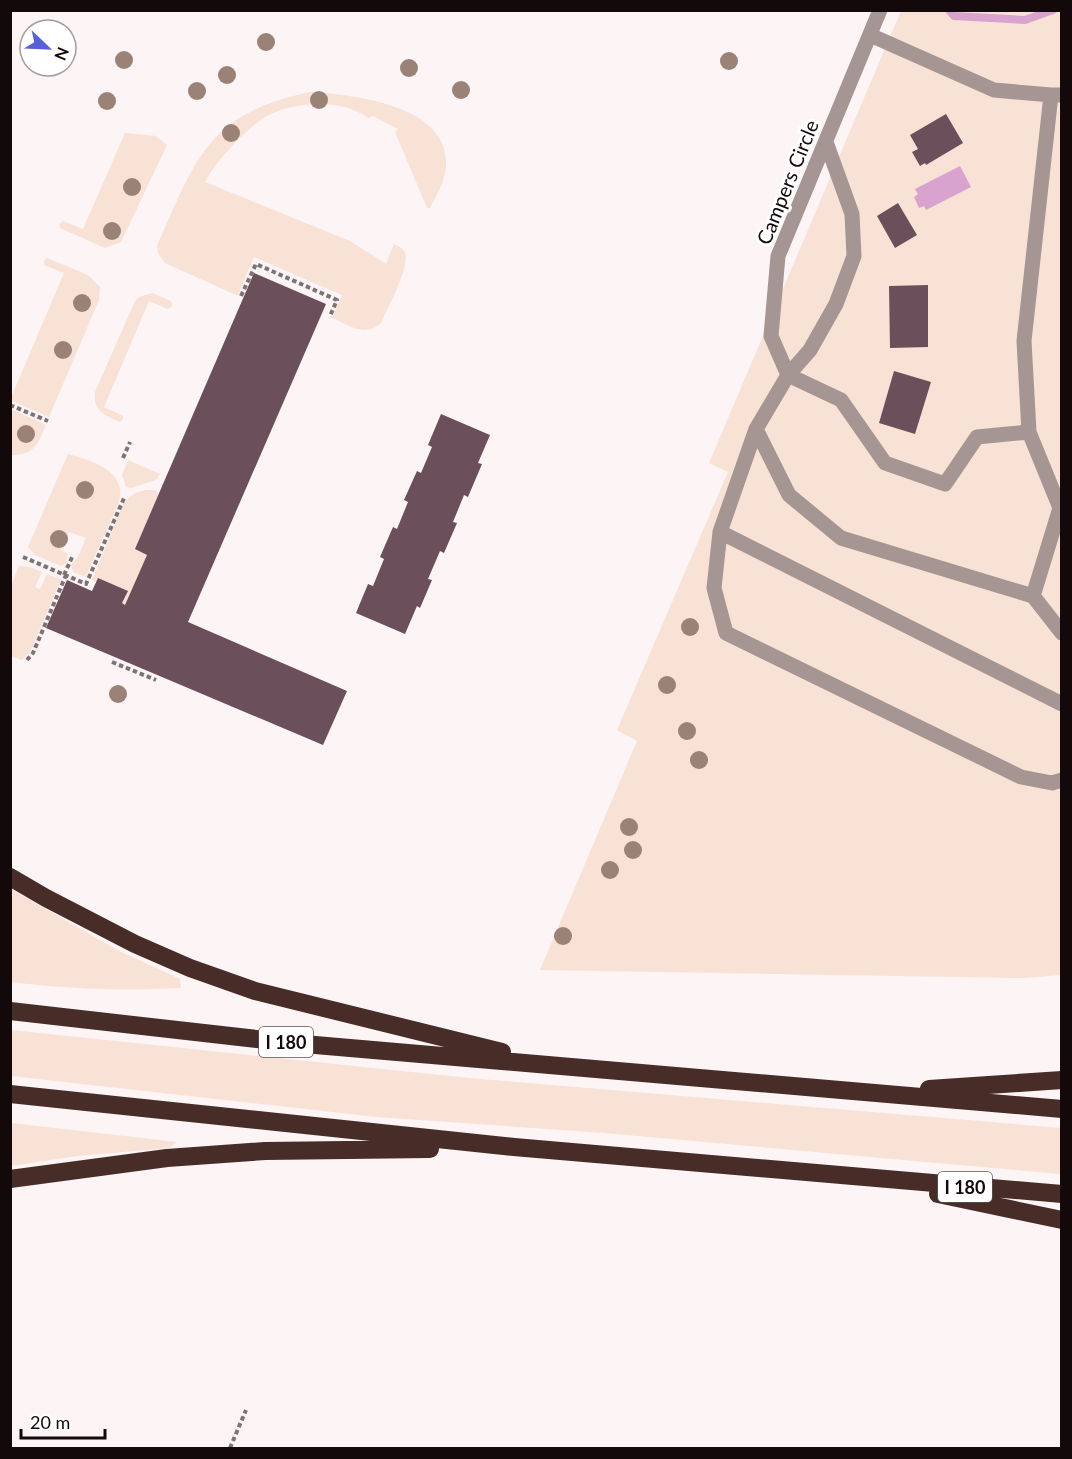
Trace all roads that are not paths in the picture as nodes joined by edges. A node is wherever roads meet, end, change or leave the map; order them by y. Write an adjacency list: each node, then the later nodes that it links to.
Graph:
1 (880, 10): 2 (street, Campers Circle)
2 (870, 35): 3 (street); 4 (street, Campers Circle)
3 (1056, 95): 7 (street)
4 (825, 142): 5 (street, Campers Circle); 5 (street)
5 (788, 375): 6 (street); 7 (street)
6 (756, 429): 8 (street); 9 (street)
7 (1029, 432): 9 (street)
8 (720, 532): 11 (street); 12 (street)
9 (1033, 596): 10 (street)
10 (1062, 633)
11 (1062, 704)
12 (1062, 780)
13 (10, 877): 15 (highway)
14 (10, 1011): 15 (highway, I 180)
15 (562, 1066): 17 (highway, I 180)
16 (1062, 1080): 17 (highway)
17 (873, 1093): 19 (highway, I 180)
18 (10, 1094): 20 (highway, I 180)
19 (1062, 1109)
20 (514, 1147): 21 (highway); 22 (highway, I 180)
21 (10, 1179)
22 (869, 1179): 23 (highway, I 180); 24 (highway)
23 (1062, 1194)
24 (1062, 1220)

